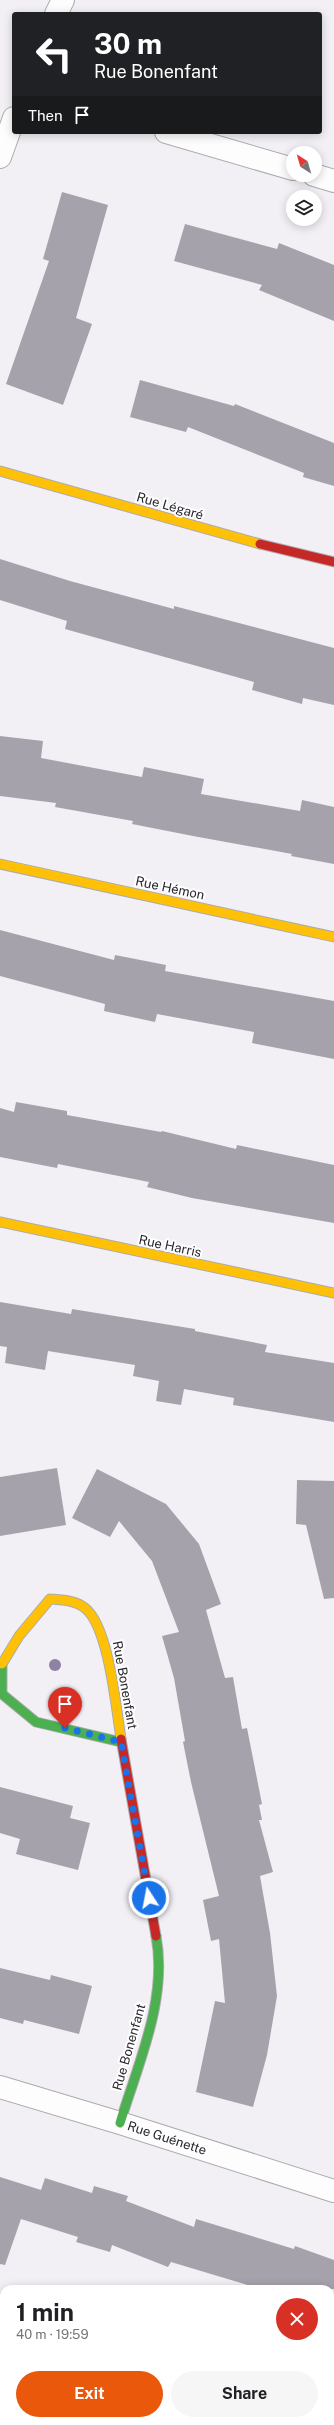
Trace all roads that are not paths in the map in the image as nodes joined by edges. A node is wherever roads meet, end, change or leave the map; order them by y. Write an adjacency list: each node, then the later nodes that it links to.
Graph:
1 (63, 0): 2 (street)
2 (57, 12)
3 (12, 124): 5 (street)
4 (173, 134): 6 (street)
5 (0, 157)
6 (286, 167)
7 (322, 177): 8 (street)
8 (334, 181)
9 (0, 472): 10 (street, Rue Légaré)
10 (334, 562)
11 (0, 864): 12 (street, Rue Hémon)
12 (334, 937)
13 (0, 1222): 14 (street, Rue Harris)
14 (334, 1293)
15 (121, 1742): 15 (street, Rue Bonenfant); 17 (street, Rue Bonenfant)
16 (0, 2087): 17 (street, Rue Guénette)
17 (120, 2123): 18 (street, Rue Guénette)
18 (334, 2191)

